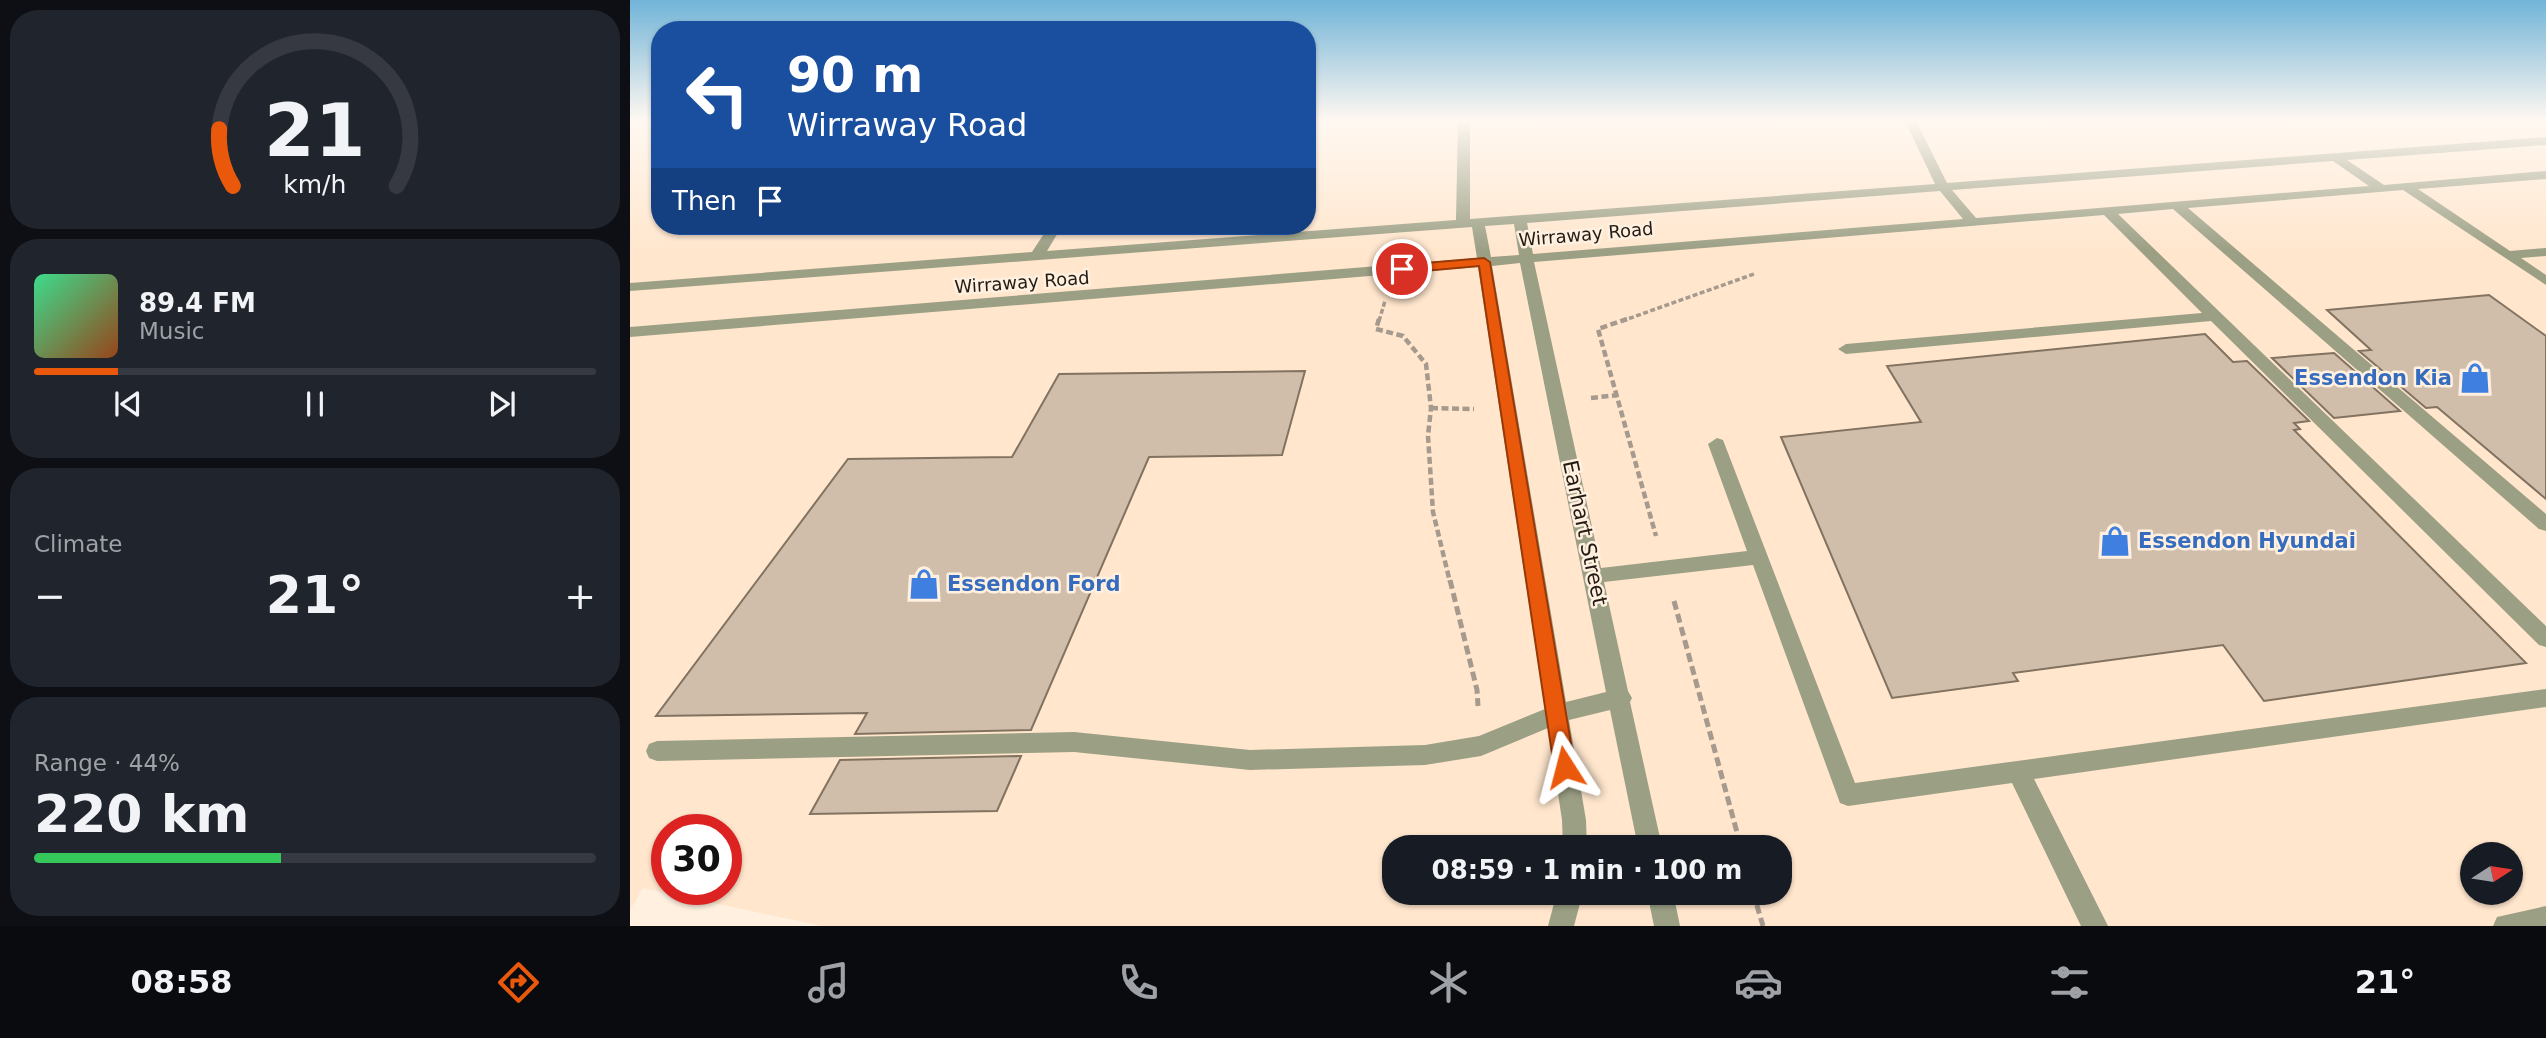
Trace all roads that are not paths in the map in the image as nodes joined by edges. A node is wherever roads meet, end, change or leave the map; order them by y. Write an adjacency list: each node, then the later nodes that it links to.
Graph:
1 (1467, 164): 12 (street)
2 (1932, 164): 7 (street)
3 (2237, 164): 7 (street, Wirraway Road)
4 (2346, 164): 8 (street)
5 (2546, 175): 6 (street, Wirraway Road)
6 (2403, 185): 8 (street, Wirraway Road); 19 (street)
7 (1942, 186): 11 (street, Wirraway Road); 13 (street)
8 (2379, 187): 9 (street, Wirraway Road)
9 (2176, 205): 10 (street, Wirraway Road); 28 (street)
10 (2107, 211): 13 (street, Wirraway Road); 24 (street)
11 (1520, 219): 12 (street, Wirraway Road); 20 (street, Earhart Street)
12 (1471, 222): 14 (street, Wirraway Road); 21 (street)
13 (1973, 222): 20 (street, Wirraway Road)
14 (1316, 234)
15 (1050, 235): 18 (street)
16 (1305, 235): 18 (street, Wirraway Road)
17 (2546, 252): 19 (street)
18 (1037, 256): 23 (street, Wirraway Road)
19 (2508, 256): 22 (street)
20 (1526, 258): 21 (street, Wirraway Road); 30 (street, Earhart Street)
21 (1484, 262): 25 (street, Wirraway Road); 34 (street)
22 (2546, 281)
23 (630, 288)
24 (2214, 316): 26 (street); 31 (street)
25 (630, 332)
26 (1846, 349)
27 (1717, 444): 29 (street)
28 (2546, 524)
29 (1760, 557): 30 (street); 36 (street)
30 (1595, 576): 32 (street, Earhart Street)
31 (2546, 639)
32 (1621, 698): 34 (street); 38 (street, Earhart Street)
33 (2546, 698): 36 (street)
34 (1556, 714): 35 (street); 37 (street)
35 (657, 751)
36 (2018, 771): 46 (street)
37 (1575, 835)
38 (1648, 835)
39 (1566, 905): 43 (street)
40 (1569, 905): 44 (street)
41 (1663, 905): 45 (street)
42 (2546, 919): 47 (street)
43 (1561, 926)
44 (1570, 926)
45 (1667, 926)
46 (2095, 926)
47 (2506, 926)

